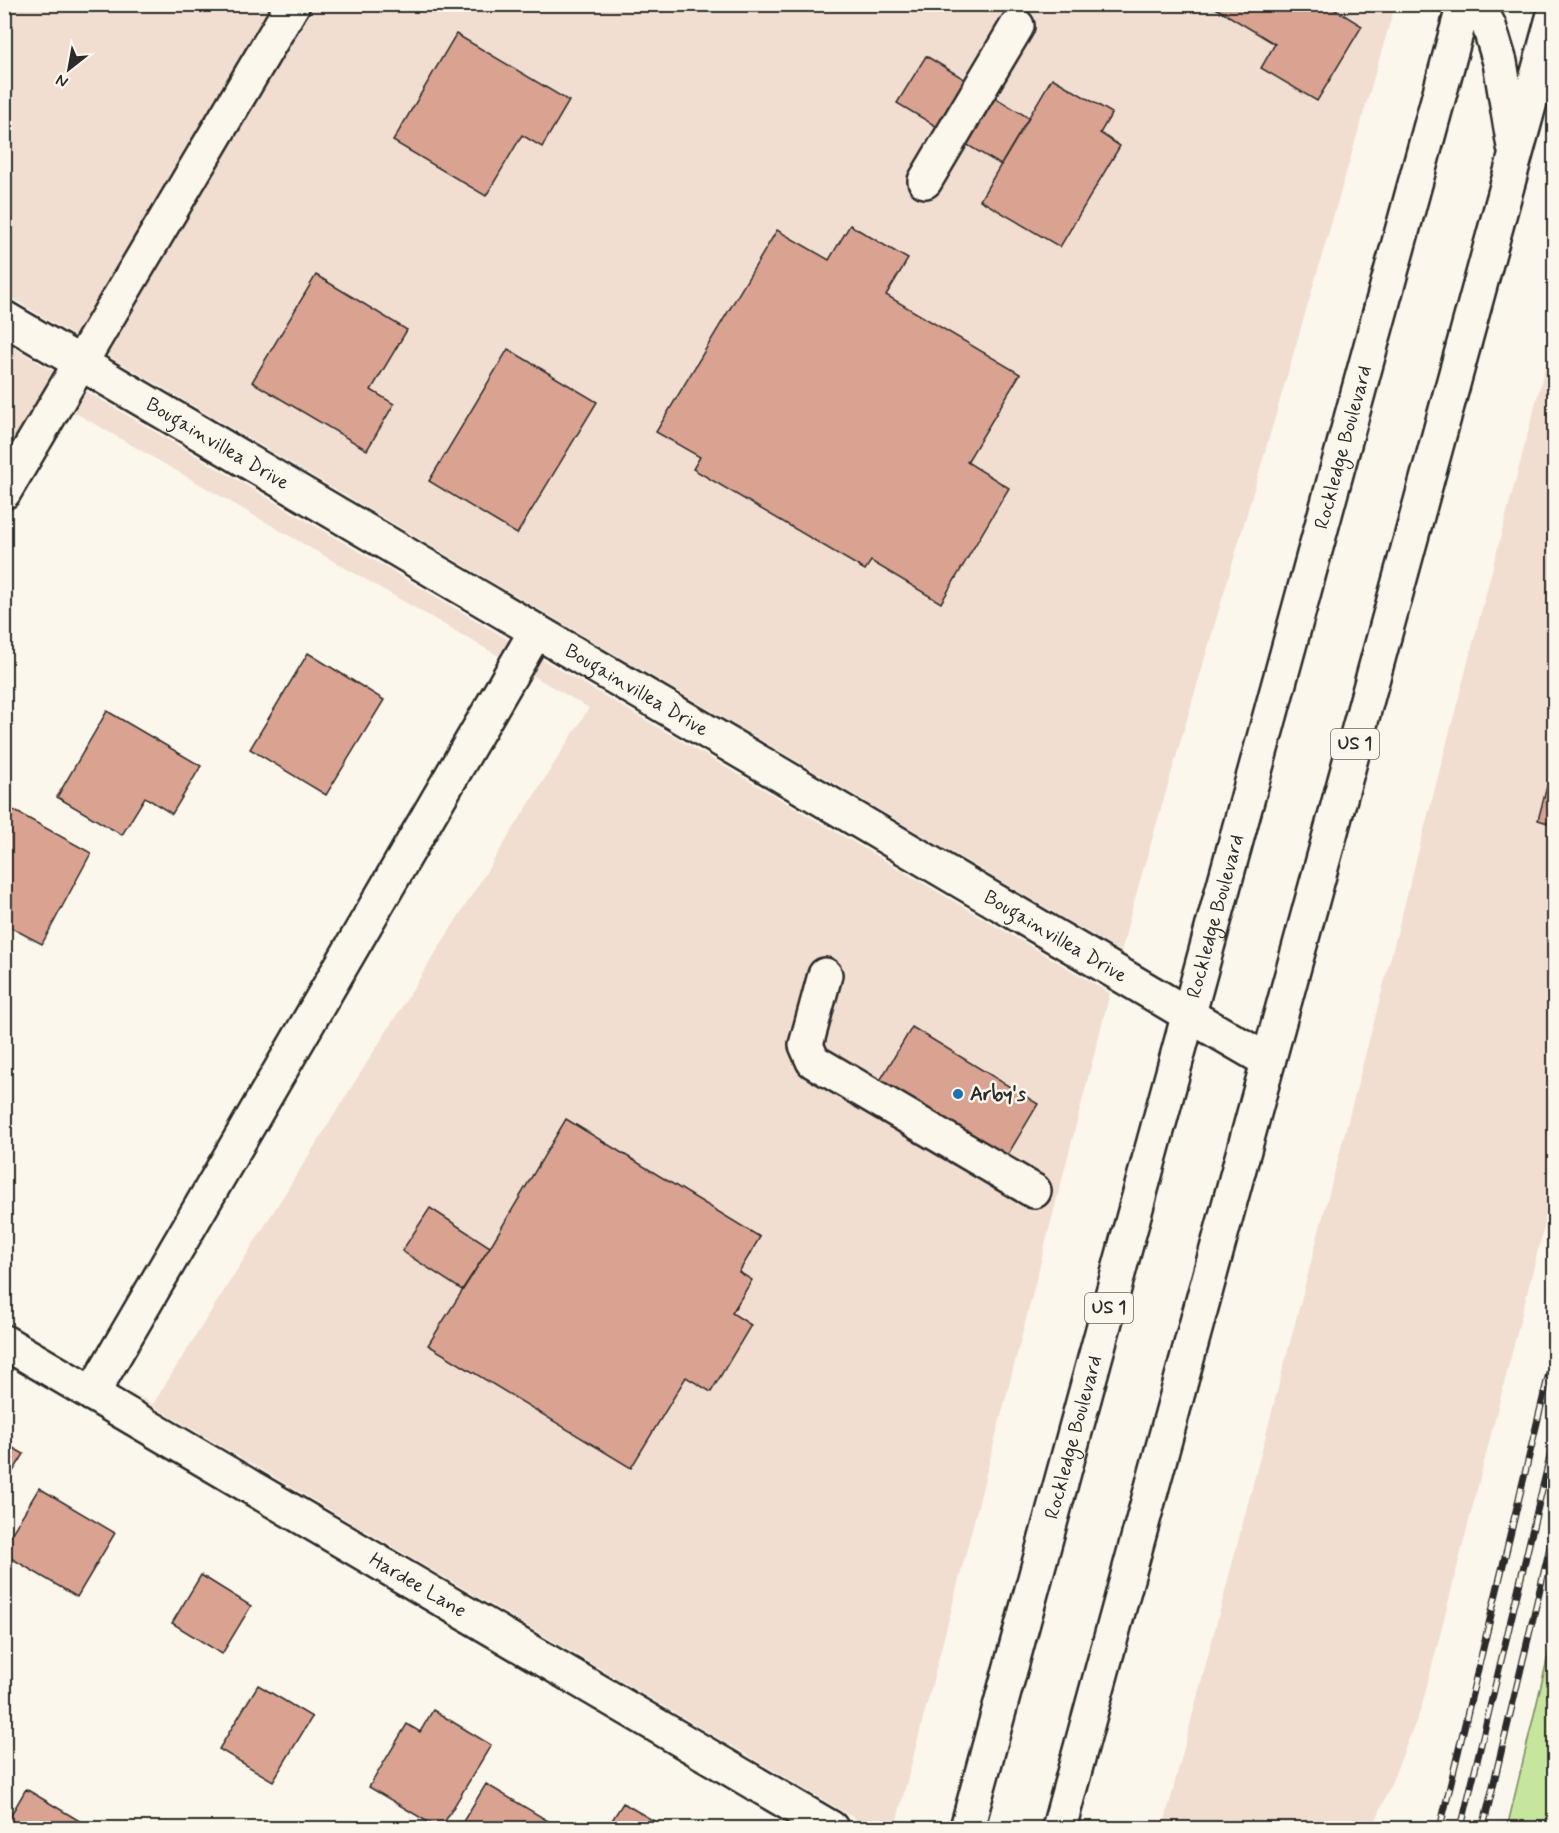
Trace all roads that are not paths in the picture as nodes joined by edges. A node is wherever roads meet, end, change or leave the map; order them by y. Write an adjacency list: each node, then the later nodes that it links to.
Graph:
1 (293, 4): 9 (main road)
2 (1464, 4): 13 (main road, Rockledge Boulevard / US 1)
3 (1477, 4): 6 (main road)
4 (1554, 14): 6 (main road, US 1)
5 (1017, 26): 7 (main road)
6 (1515, 157): 14 (main road, US 1)
7 (926, 181)
8 (4, 318): 9 (main road, Bougainvillea Drive)
9 (81, 364): 10 (main road); 11 (main road, Bougainvillea Drive)
10 (4, 492)
11 (536, 631): 13 (main road, Bougainvillea Drive); 17 (main road)
12 (825, 975): 15 (main road)
13 (1189, 1015): 14 (main road, Bougainvillea Drive); 19 (main road, Rockledge Boulevard / US 1)
14 (1269, 1061): 20 (main road, US 1)
15 (1034, 1191)
16 (4, 1342): 17 (main road, Hardee Lane)
17 (92, 1394): 18 (main road, Hardee Lane)
18 (831, 1828)
19 (967, 1828)
20 (1059, 1828)

